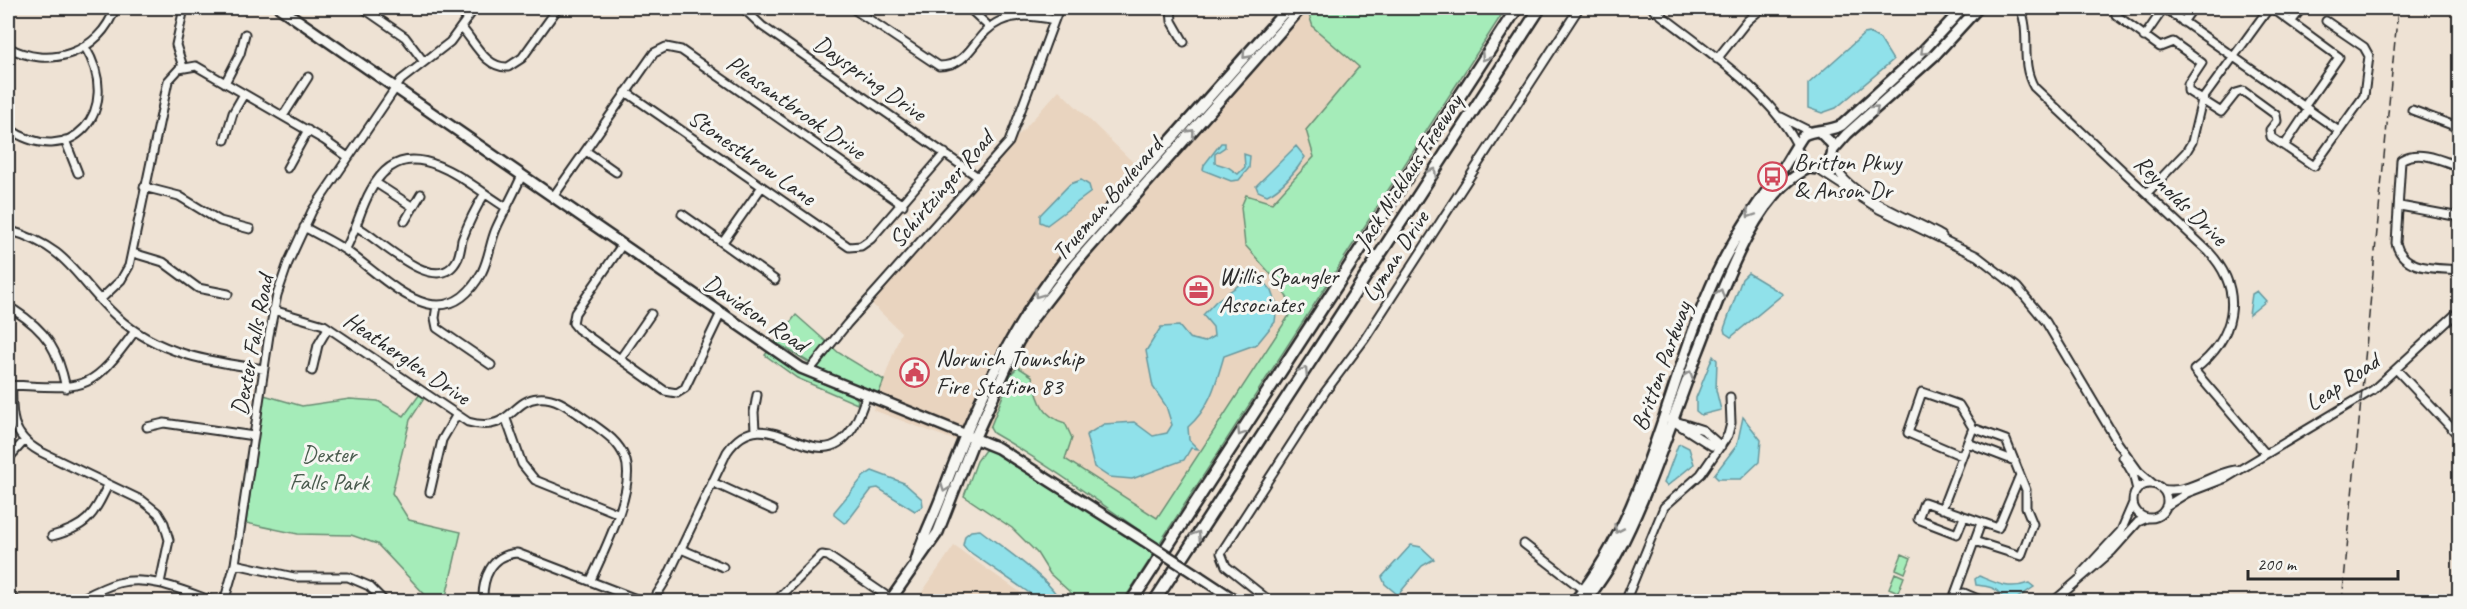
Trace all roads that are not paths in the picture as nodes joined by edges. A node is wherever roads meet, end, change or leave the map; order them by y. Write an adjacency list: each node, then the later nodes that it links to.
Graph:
1 (115, 8): 37 (street)
2 (184, 8): 41 (street)
3 (280, 8): 44 (main road, Davidson Road)
4 (363, 8): 40 (street)
5 (475, 8): 32 (street, Dexter Falls Road)
6 (558, 8): 32 (street)
7 (743, 8): 62 (street, Dayspring Drive)
8 (852, 8): 31 (street)
9 (969, 8): 31 (street)
10 (1059, 8): 27 (street, Schirtzinger Road)
11 (1171, 8): 35 (street)
12 (1288, 8): 124 (main road, Trueman Boulevard, one-way to 124)
13 (1301, 8): 124 (main road, Trueman Boulevard, one-way to 13)
14 (1517, 8): 176 (highway, Jack Nicklaus Freeway, one-way to 176)
15 (1540, 8): 177 (highway, Jack Nicklaus Freeway, one-way to 15)
16 (1579, 8): 179 (street, Lyman Drive)
17 (1652, 8): 39 (street)
18 (1762, 8): 39 (street)
19 (1963, 8): 55 (main road, one-way to 55)
20 (1978, 8): 63 (main road, one-way to 20)
21 (2020, 8): 75 (street, Reynolds Drive)
22 (2115, 8): 34 (street)
23 (2164, 8): 29 (street); 34 (street)
24 (2193, 8): 29 (street)
25 (2270, 8): 30 (street); 38 (street)
26 (2301, 8): 30 (street)
27 (1054, 20): 31 (street); 71 (street, Schirtzinger Road)
28 (2325, 21): 54 (street)
29 (2183, 22): 38 (street)
30 (2291, 22): 48 (street)
31 (986, 24)
32 (462, 27): 40 (street, Dexter Falls Road)
33 (245, 34): 43 (street)
34 (2144, 37): 47 (street)
35 (1184, 42)
36 (8, 47): 37 (street)
37 (85, 47): 57 (street)
38 (2233, 57): 47 (street); 48 (street)
39 (1717, 59): 51 (street)
40 (424, 62): 44 (street, Dexter Falls Road)
41 (183, 67): 43 (street); 73 (street)
42 (308, 77): 50 (street)
43 (225, 83): 46 (street)
44 (396, 87): 64 (street, Dexter Falls Road); 70 (main road, Davidson Road)
45 (626, 92): 61 (street); 74 (street, Stonesthrow Lane); 79 (street, Pleasantbrook Drive)
46 (244, 94): 50 (street); 58 (street)
47 (2202, 100): 59 (street); 75 (street)
48 (2306, 109): 54 (street); 59 (street)
49 (2412, 110): 56 (street)
50 (283, 116): 53 (street)
51 (1779, 116): 55 (street); 60 (street)
52 (8, 128): 57 (street)
53 (308, 130): 64 (street); 66 (street)
54 (2339, 131): 59 (street)
55 (1815, 132): 60 (main road); 63 (main road)
56 (2460, 132)
57 (65, 140): 69 (street)
58 (225, 140)
59 (2284, 146)
60 (1796, 147): 67 (main road); 119 (main road, Britton Parkway, one-way to 119)
61 (586, 151): 68 (street); 78 (street)
62 (945, 153): 71 (street, Dayspring Drive); 79 (street)
63 (1832, 154): 67 (main road); 92 (street)
64 (348, 157): 86 (street, Dexter Falls Road)
65 (2460, 167): 80 (street)
66 (287, 168)
67 (1813, 168): 92 (street); 119 (main road, Britton Parkway, one-way to 67)
68 (616, 172)
69 (78, 173)
70 (522, 175): 78 (main road, Davidson Road); 82 (street)
71 (978, 177): 112 (street, Schirtzinger Road)
72 (376, 183): 77 (street); 81 (street); 87 (street)
73 (144, 187): 88 (street); 94 (street)
74 (761, 188): 79 (street, Stonesthrow Lane); 90 (street)
75 (2147, 193): 131 (street, Reynolds Drive)
76 (422, 194): 81 (street)
77 (484, 195): 82 (street); 87 (street)
78 (553, 197): 91 (main road, Davidson Road)
79 (903, 205)
80 (2400, 206): 84 (street); 95 (street)
81 (413, 207): 85 (street)
82 (507, 208): 99 (street)
83 (682, 214): 90 (street)
84 (2460, 217)
85 (405, 220)
86 (304, 227): 93 (street); 101 (street, Dexter Falls Road)
87 (357, 227): 93 (street)
88 (250, 229)
89 (8, 230): 98 (street)
90 (723, 242): 96 (street)
91 (622, 245): 103 (main road, Davidson Road); 107 (street)
92 (1959, 247): 129 (street)
93 (345, 250): 99 (street)
94 (133, 253): 97 (street); 98 (street)
95 (2460, 270)
96 (775, 280)
97 (228, 294)
98 (101, 299): 106 (street)
99 (437, 305): 108 (street)
100 (14, 310): 114 (street)
101 (273, 310): 105 (street, Heatherglen Drive); 109 (street, Dexter Falls Road)
102 (2460, 310): 110 (street, Leap Road)
103 (721, 313): 107 (street); 112 (main road, Davidson Road)
104 (651, 314): 107 (street)
105 (328, 328): 111 (street); 118 (street, Heatherglen Drive)
106 (135, 331): 109 (street); 114 (street)
107 (620, 359)
108 (491, 365)
109 (264, 369): 125 (street, Dexter Falls Road)
110 (2396, 369): 126 (street); 131 (street, Leap Road)
111 (312, 371)
112 (809, 371): 116 (main road, Davidson Road)
113 (10, 385): 114 (street); 127 (street)
114 (66, 388)
115 (756, 395): 123 (street)
116 (867, 395): 123 (street); 124 (main road, Davidson Road)
117 (1730, 397): 130 (street)
118 (456, 416): 120 (street, Heatherglen Drive); 142 (street)
119 (1668, 418): 130 (street); 161 (main road, Britton Parkway)
120 (506, 419): 147 (street); 147 (street, Heatherglen Drive)
121 (147, 427): 125 (street)
122 (1973, 428): 128 (street); 132 (street); 134 (street)
123 (755, 430): 137 (street)
124 (970, 435): 165 (main road); 178 (main road, Davidson Road, bridge)
125 (254, 436): 155 (street, Dexter Falls Road)
126 (2460, 437)
127 (24, 441): 133 (street); 139 (street)
128 (1968, 443): 132 (street); 134 (street)
129 (2118, 443): 138 (street); 141 (street)
130 (1721, 446): 181 (street)
131 (2265, 453): 135 (street, Leap Road)
132 (1962, 456): 145 (street)
133 (8, 459)
134 (2015, 461): 136 (street)
135 (2235, 470): 140 (street, Leap Road); 144 (street, Leap Road)
136 (2020, 475): 150 (street); 152 (street)
137 (712, 482): 146 (street); 154 (street)
138 (2153, 484): 140 (street); 141 (street)
139 (108, 485): 151 (street); 159 (street)
140 (2162, 489): 144 (street)
141 (2137, 490): 143 (street)
142 (430, 492)
143 (2133, 503): 149 (street); 158 (street)
144 (2166, 506): 149 (street)
145 (1942, 509): 148 (street); 148 (street)
146 (773, 510)
147 (617, 513): 157 (street)
148 (1964, 517): 150 (street)
149 (2147, 518): 158 (street)
150 (1980, 523): 152 (street)
151 (52, 536)
152 (1974, 541): 163 (street)
153 (1524, 544): 161 (street)
154 (681, 549): 156 (street); 174 (street)
155 (235, 564): 170 (street, Dexter Falls Road); 171 (street)
156 (723, 567)
157 (591, 580): 172 (street); 173 (street)
158 (2077, 580): 184 (street)
159 (160, 584): 160 (street); 169 (street)
160 (98, 591): 167 (street); 168 (street)
161 (1586, 596): 180 (main road, Britton Parkway)
162 (8, 597): 166 (street)
163 (1953, 598): 182 (street); 183 (street)
164 (778, 599): 165 (street); 175 (street)
165 (890, 600)
166 (20, 602)
167 (75, 602)
168 (104, 602)
169 (215, 602)
170 (224, 602)
171 (385, 602)
172 (483, 602)
173 (644, 602)
174 (652, 602)
175 (787, 602)
176 (1131, 602)
177 (1154, 602)
178 (1238, 602)
179 (1271, 602)
180 (1574, 602)
181 (1625, 602)
182 (1963, 602)
183 (1985, 602)
184 (2053, 602)

